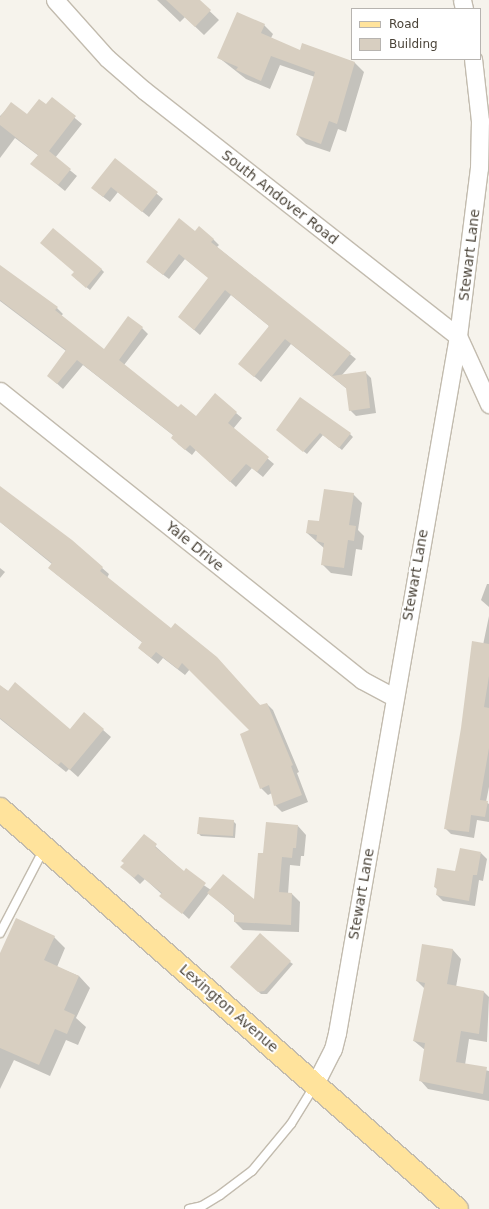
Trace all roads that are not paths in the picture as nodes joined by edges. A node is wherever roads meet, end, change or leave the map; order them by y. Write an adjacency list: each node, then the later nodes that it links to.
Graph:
1 (55, 0): 3 (street, South Andover Road)
2 (473, 60): 3 (street, Stewart Lane)
3 (458, 336): 5 (street, South Andover Road); 6 (street, Stewart Lane)
4 (0, 390): 6 (street, Yale Drive)
5 (489, 404)
6 (394, 697): 10 (street, Stewart Lane)
7 (1, 812): 8 (main road, Lexington Avenue)
8 (45, 846): 9 (lane); 10 (main road, Lexington Avenue)
9 (0, 933)
10 (315, 1084): 11 (lane); 13 (main road, Lexington Avenue)
11 (202, 1207): 12 (lane)
12 (189, 1209)
13 (456, 1209)

